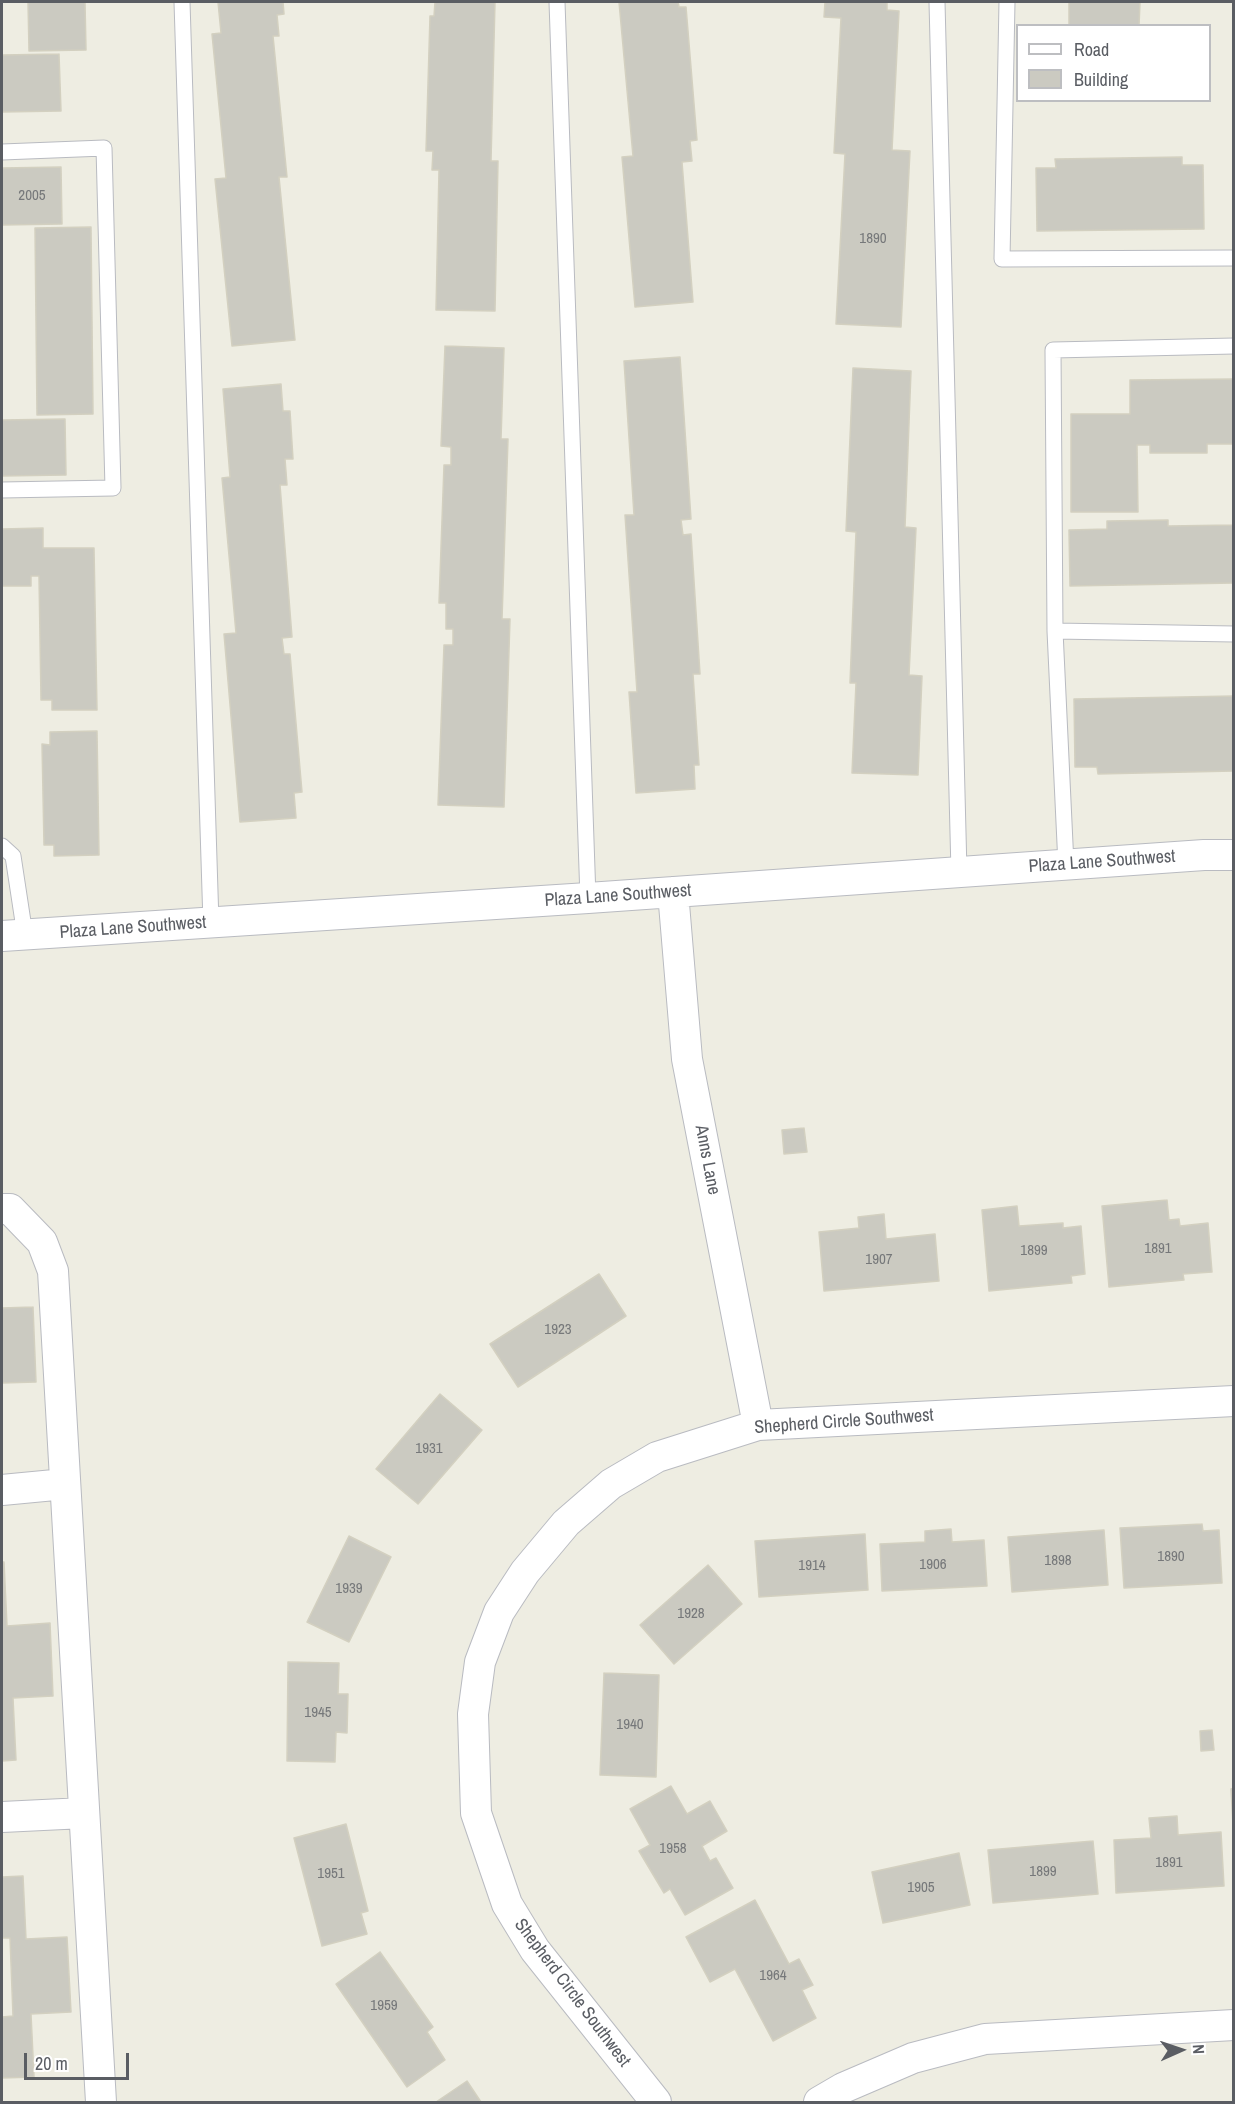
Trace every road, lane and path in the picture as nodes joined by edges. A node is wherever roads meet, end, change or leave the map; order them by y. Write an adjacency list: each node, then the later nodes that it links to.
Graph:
1 (182, 2): 17 (lane)
2 (558, 2): 16 (lane)
3 (937, 2): 14 (lane)
4 (1007, 2): 6 (lane)
5 (2, 152): 8 (lane)
6 (1233, 258)
7 (1233, 345): 9 (lane)
8 (2, 490)
9 (1055, 631): 10 (lane); 13 (lane)
10 (1233, 634)
11 (2, 846): 18 (lane)
12 (1233, 855): 13 (street, Plaza Lane Southwest)
13 (1066, 865): 14 (street, Plaza Lane Southwest)
14 (959, 873): 15 (street, Plaza Lane Southwest)
15 (673, 892): 16 (street, Plaza Lane Southwest); 21 (street, Anns Lane)
16 (588, 898): 17 (street, Plaza Lane Southwest)
17 (211, 923): 18 (street, Plaza Lane Southwest)
18 (13, 935)
19 (2, 1209): 22 (street)
20 (1233, 1401): 21 (street, Shepherd Circle Southwest)
21 (758, 1425): 28 (street, Shepherd Circle Southwest)
22 (65, 1484): 23 (street); 24 (street)
23 (2, 1490)
24 (84, 1813): 25 (street); 27 (street)
25 (2, 1817)
26 (1233, 2025): 29 (street)
27 (101, 2103)
28 (656, 2103)
29 (819, 2103)

